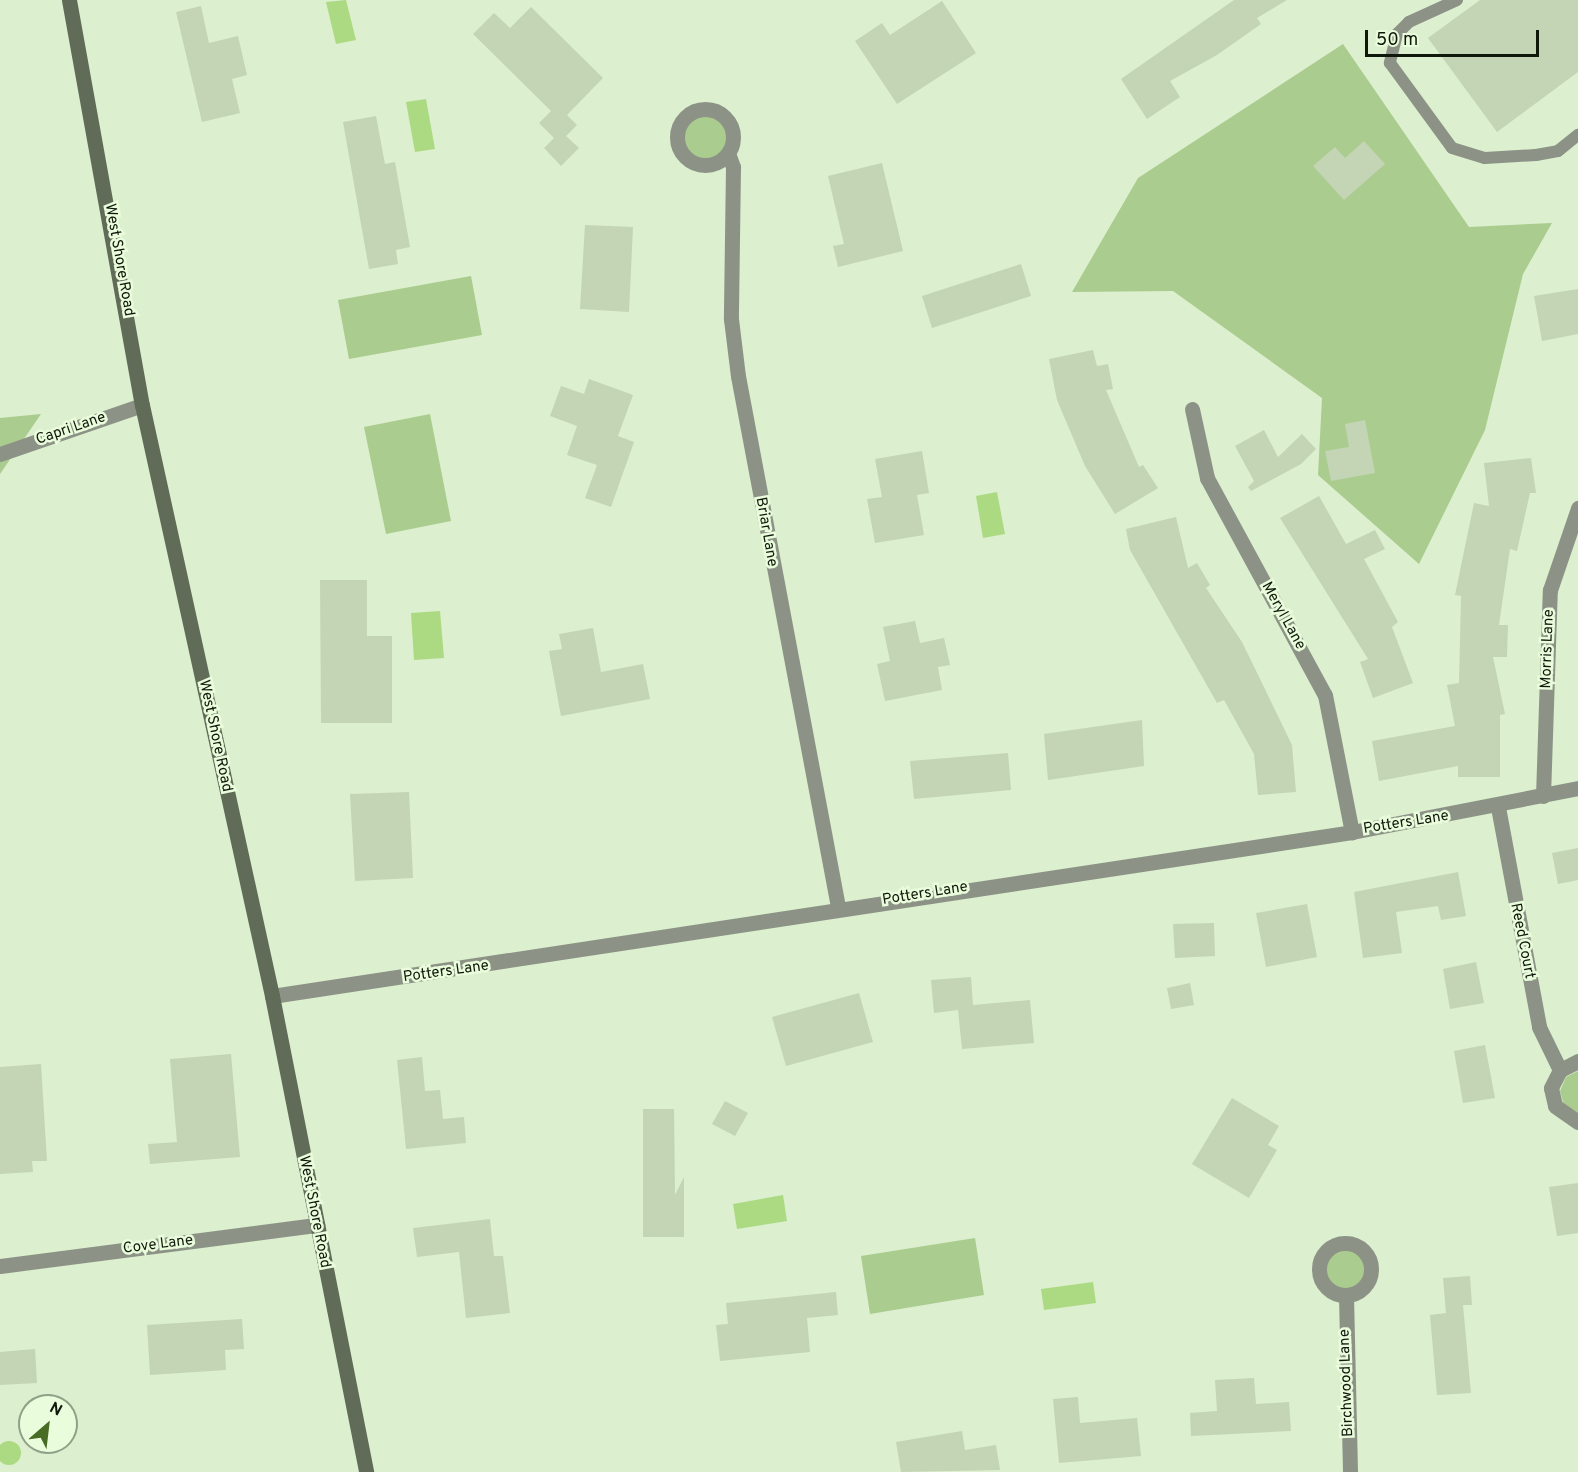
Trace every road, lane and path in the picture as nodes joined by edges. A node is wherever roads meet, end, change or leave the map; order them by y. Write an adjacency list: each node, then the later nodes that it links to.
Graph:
1 (69, 0): 5 (main road, West Shore Road)
2 (1456, 0): 3 (lane)
3 (1578, 135)
4 (728, 153): 13 (street, Briar Lane)
5 (142, 405): 7 (street, Capri Lane); 14 (main road, West Shore Road)
6 (1192, 409): 12 (street, Meryl Lane)
7 (0, 454)
8 (1578, 508): 10 (street, Morris Lane)
9 (1578, 788): 10 (street, Potters Lane)
10 (1543, 796): 11 (street, Potters Lane)
11 (1498, 807): 12 (street, Potters Lane); 16 (street, Reed Court)
12 (1352, 832): 13 (street, Potters Lane)
13 (838, 907): 14 (street, Potters Lane)
14 (272, 996): 18 (main road, West Shore Road)
15 (1578, 1061): 16 (street)
16 (1560, 1070): 17 (street)
17 (1578, 1122)
18 (317, 1225): 19 (street, Cove Lane); 21 (main road, West Shore Road)
19 (0, 1266)
20 (1346, 1295): 22 (street, Birchwood Lane)
21 (366, 1472)
22 (1350, 1472)

